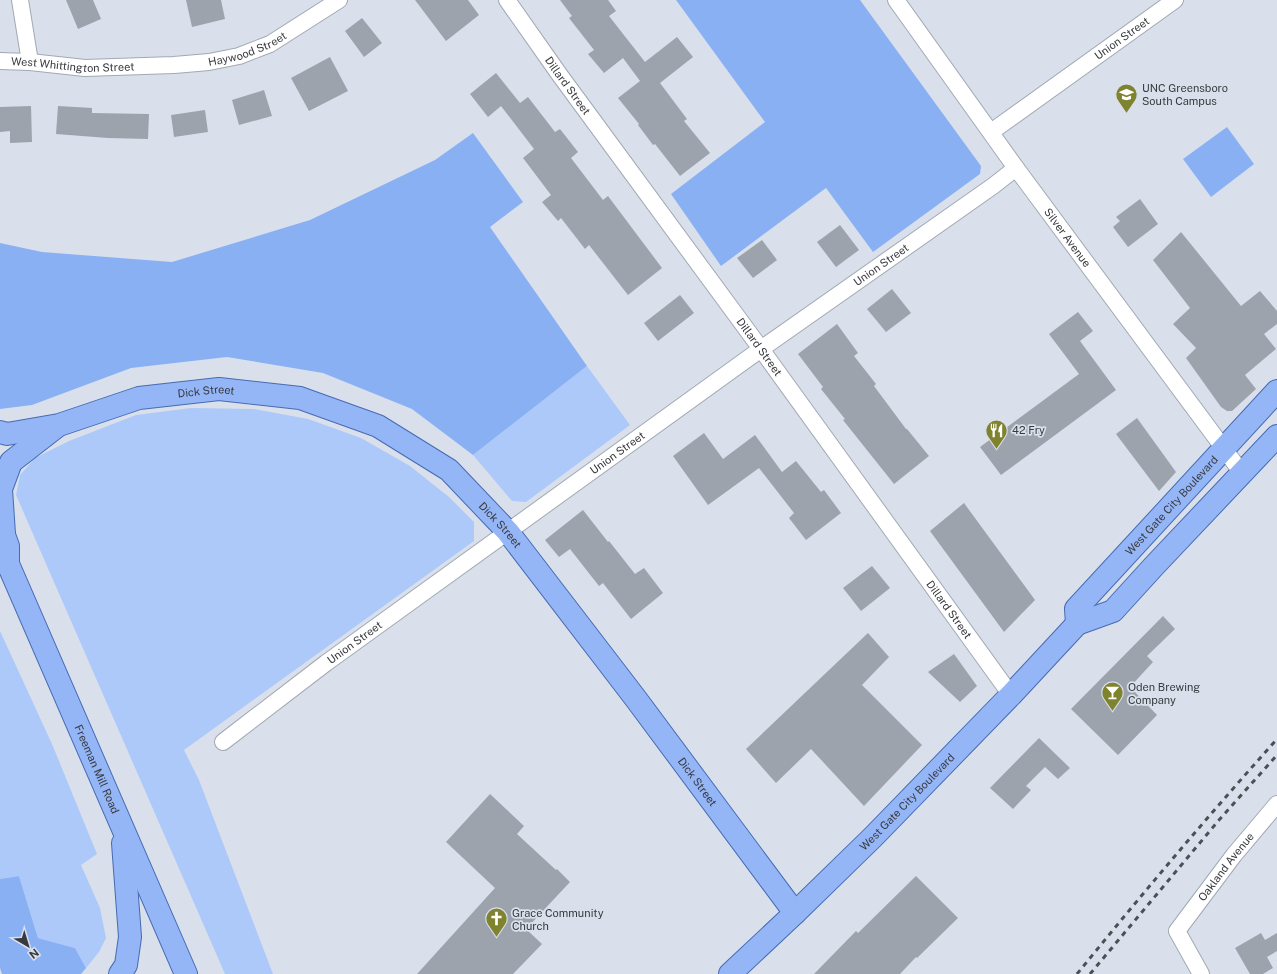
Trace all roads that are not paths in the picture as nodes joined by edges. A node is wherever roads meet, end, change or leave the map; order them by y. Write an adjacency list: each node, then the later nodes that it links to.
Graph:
1 (20, 0): 7 (street)
2 (339, 0): 8 (street, Haywood Street)
3 (507, 0): 11 (street, Dillard Street)
4 (896, 0): 9 (street, Silver Avenue)
5 (1174, 0): 9 (street, Union Street)
6 (0, 62): 7 (street, West Whittington Street)
7 (30, 62): 8 (street, West Whittington Street)
8 (145, 66)
9 (991, 132): 10 (street, Silver Avenue)
10 (1016, 168): 11 (street, Union Street); 16 (street, Silver Avenue)
11 (761, 349): 19 (street, Union Street); 22 (street, Dillard Street)
12 (1277, 391): 16 (main road, West Gate City Boulevard)
13 (59, 425): 14 (main road); 18 (main road, Freeman Mill Road); 19 (main road, Dick Street)
14 (0, 432)
15 (1277, 436): 17 (main road, West Gate City Boulevard)
16 (1224, 448): 17 (street, Silver Avenue); 21 (main road, West Gate City Boulevard)
17 (1242, 473): 21 (main road, West Gate City Boulevard)
18 (2, 529): 20 (main road, Freeman Mill Road)
19 (508, 532): 23 (street, Union Street); 26 (main road, Dick Street)
20 (4, 560): 25 (main road, Freeman Mill Road)
21 (1077, 624): 22 (main road, West Gate City Boulevard)
22 (1011, 695): 26 (main road, West Gate City Boulevard)
23 (223, 742)
24 (1277, 804): 30 (street, Oakland Avenue)
25 (122, 828): 27 (main road); 28 (main road, Freeman Mill Road)
26 (795, 913): 29 (main road, West Gate City Boulevard)
27 (120, 974)
28 (186, 974)
29 (730, 974)
30 (1202, 974)

